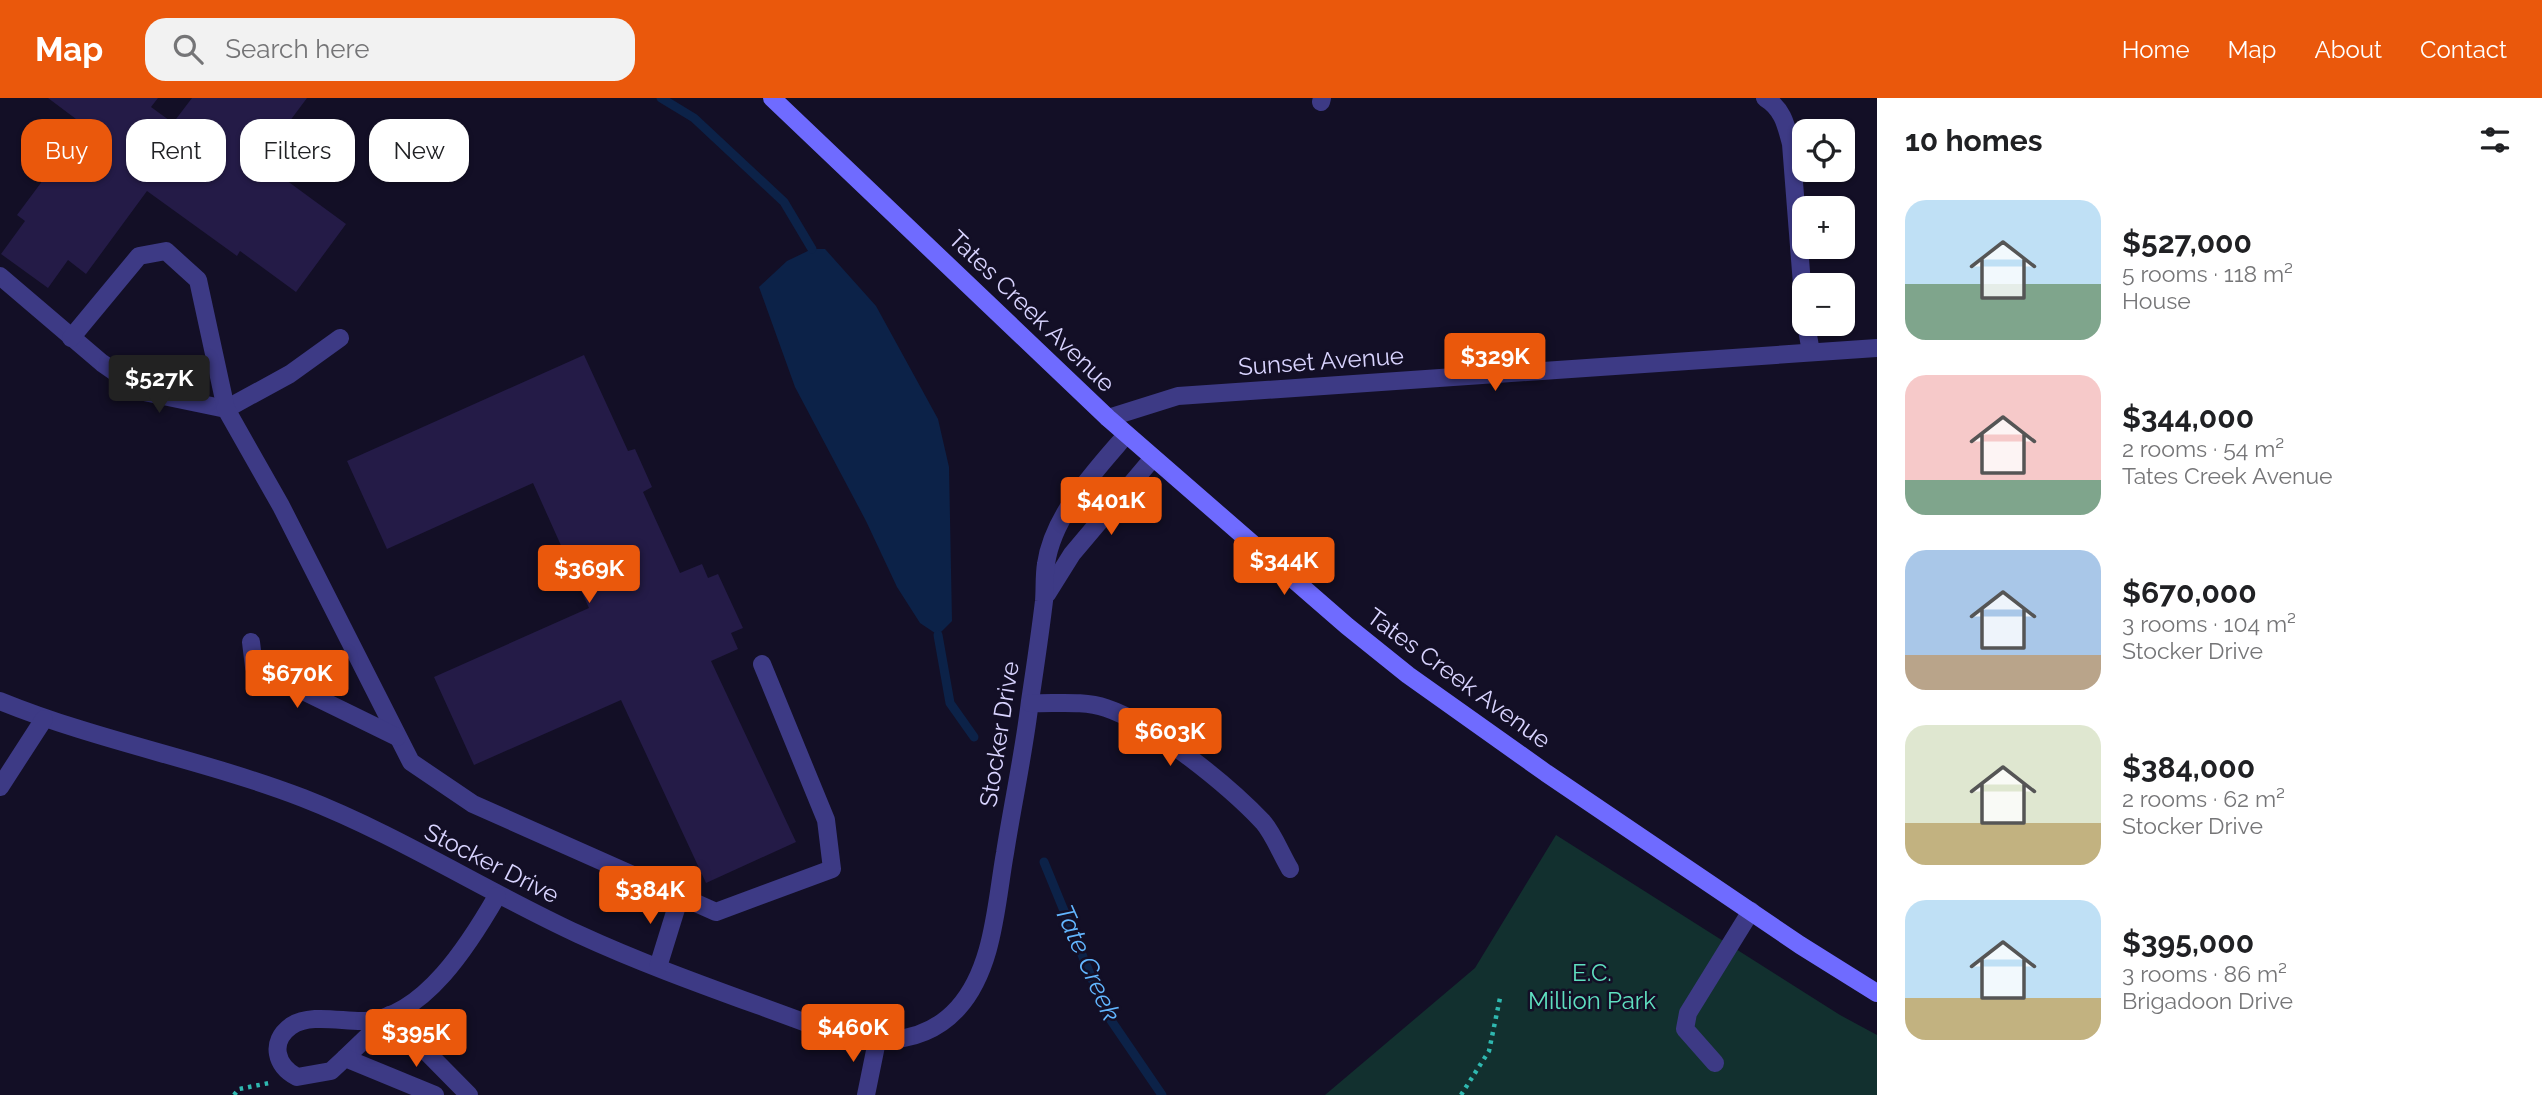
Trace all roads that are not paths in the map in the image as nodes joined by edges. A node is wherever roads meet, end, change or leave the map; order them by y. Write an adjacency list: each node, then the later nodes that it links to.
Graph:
1 (772, 98): 11 (main road, Tates Creek Avenue)
2 (1765, 98): 3 (street)
3 (1801, 273)
4 (0, 276): 6 (street)
5 (1808, 336): 9 (street)
6 (71, 338): 10 (street); 10 (street)
7 (340, 338): 10 (street)
8 (1877, 348): 9 (street, Sunset Avenue)
9 (1811, 352): 11 (street, Sunset Avenue)
10 (226, 409): 20 (street)
11 (1108, 418): 12 (main road, Tates Creek Avenue)
12 (1126, 435): 13 (main road, Tates Creek Avenue); 14 (street, Stocker Drive)
13 (1153, 457): 14 (street, Stocker Drive); 25 (main road, Tates Creek Avenue)
14 (1044, 601): 18 (street, Stocker Drive)
15 (251, 642): 20 (street)
16 (762, 664): 24 (street)
17 (0, 701): 19 (street, Stocker Drive)
18 (1030, 703): 22 (street); 29 (street, Stocker Drive)
19 (44, 719): 21 (street); 23 (street, Stocker Drive)
20 (397, 737): 24 (street)
21 (0, 788)
22 (1290, 869)
23 (498, 896): 26 (street, Stocker Drive); 28 (street)
24 (680, 896): 26 (street)
25 (1751, 911): 27 (main road, Tates Creek Avenue); 31 (street)
26 (658, 967): 29 (street, Stocker Drive)
27 (1877, 993)
28 (390, 1015): 30 (street); 30 (street); 33 (street)
29 (877, 1041): 34 (street)
30 (345, 1058): 32 (street)
31 (1715, 1063)
32 (435, 1095)
33 (469, 1095)
34 (866, 1095)

